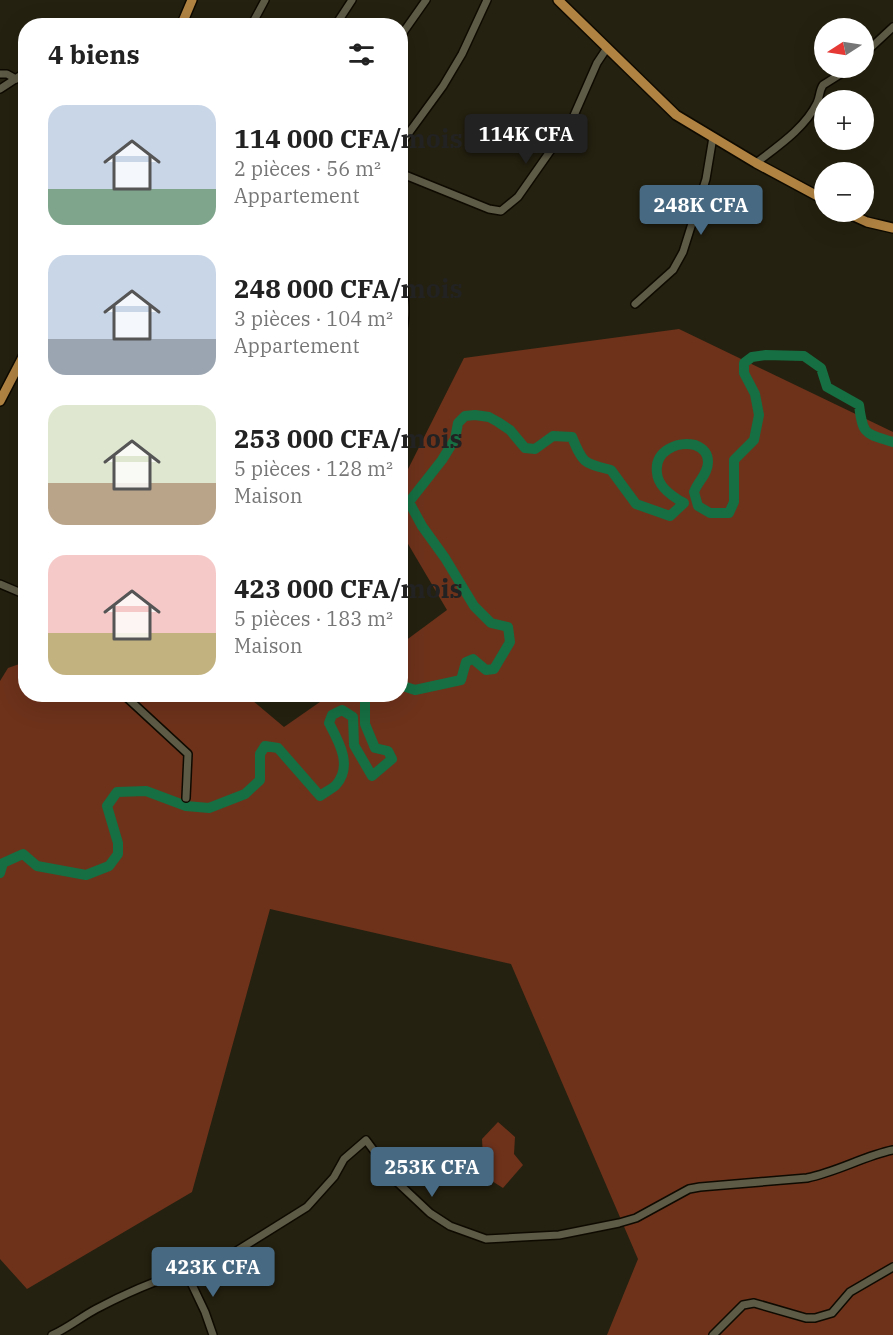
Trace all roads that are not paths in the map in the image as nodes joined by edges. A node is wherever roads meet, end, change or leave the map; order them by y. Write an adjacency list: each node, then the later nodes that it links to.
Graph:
1 (192, 0): 7 (main road)
2 (265, 0): 8 (street)
3 (351, 0): 9 (street)
4 (426, 0): 10 (street)
5 (487, 0): 18 (street)
6 (558, 0): 13 (main road)
7 (184, 18)
8 (255, 18)
9 (340, 18)
10 (408, 26)
11 (893, 27): 12 (street)
12 (874, 45)
13 (607, 48): 19 (main road); 21 (street)
14 (0, 74): 16 (street)
15 (834, 78): 20 (street)
16 (16, 79): 17 (street)
17 (0, 89)
18 (408, 134)
19 (714, 137): 20 (main road); 25 (street)
20 (756, 163): 22 (main road)
21 (408, 176)
22 (814, 194)
23 (867, 222): 24 (main road)
24 (893, 228)
25 (635, 304)
26 (18, 366): 27 (main road)
27 (0, 400)
28 (0, 584): 29 (street)
29 (18, 592)
30 (132, 702): 31 (street)
31 (186, 798)
32 (893, 1150): 34 (street)
33 (893, 1267): 37 (street)
34 (186, 1272): 35 (street); 36 (street)
35 (52, 1335)
36 (213, 1335)
37 (713, 1335)

